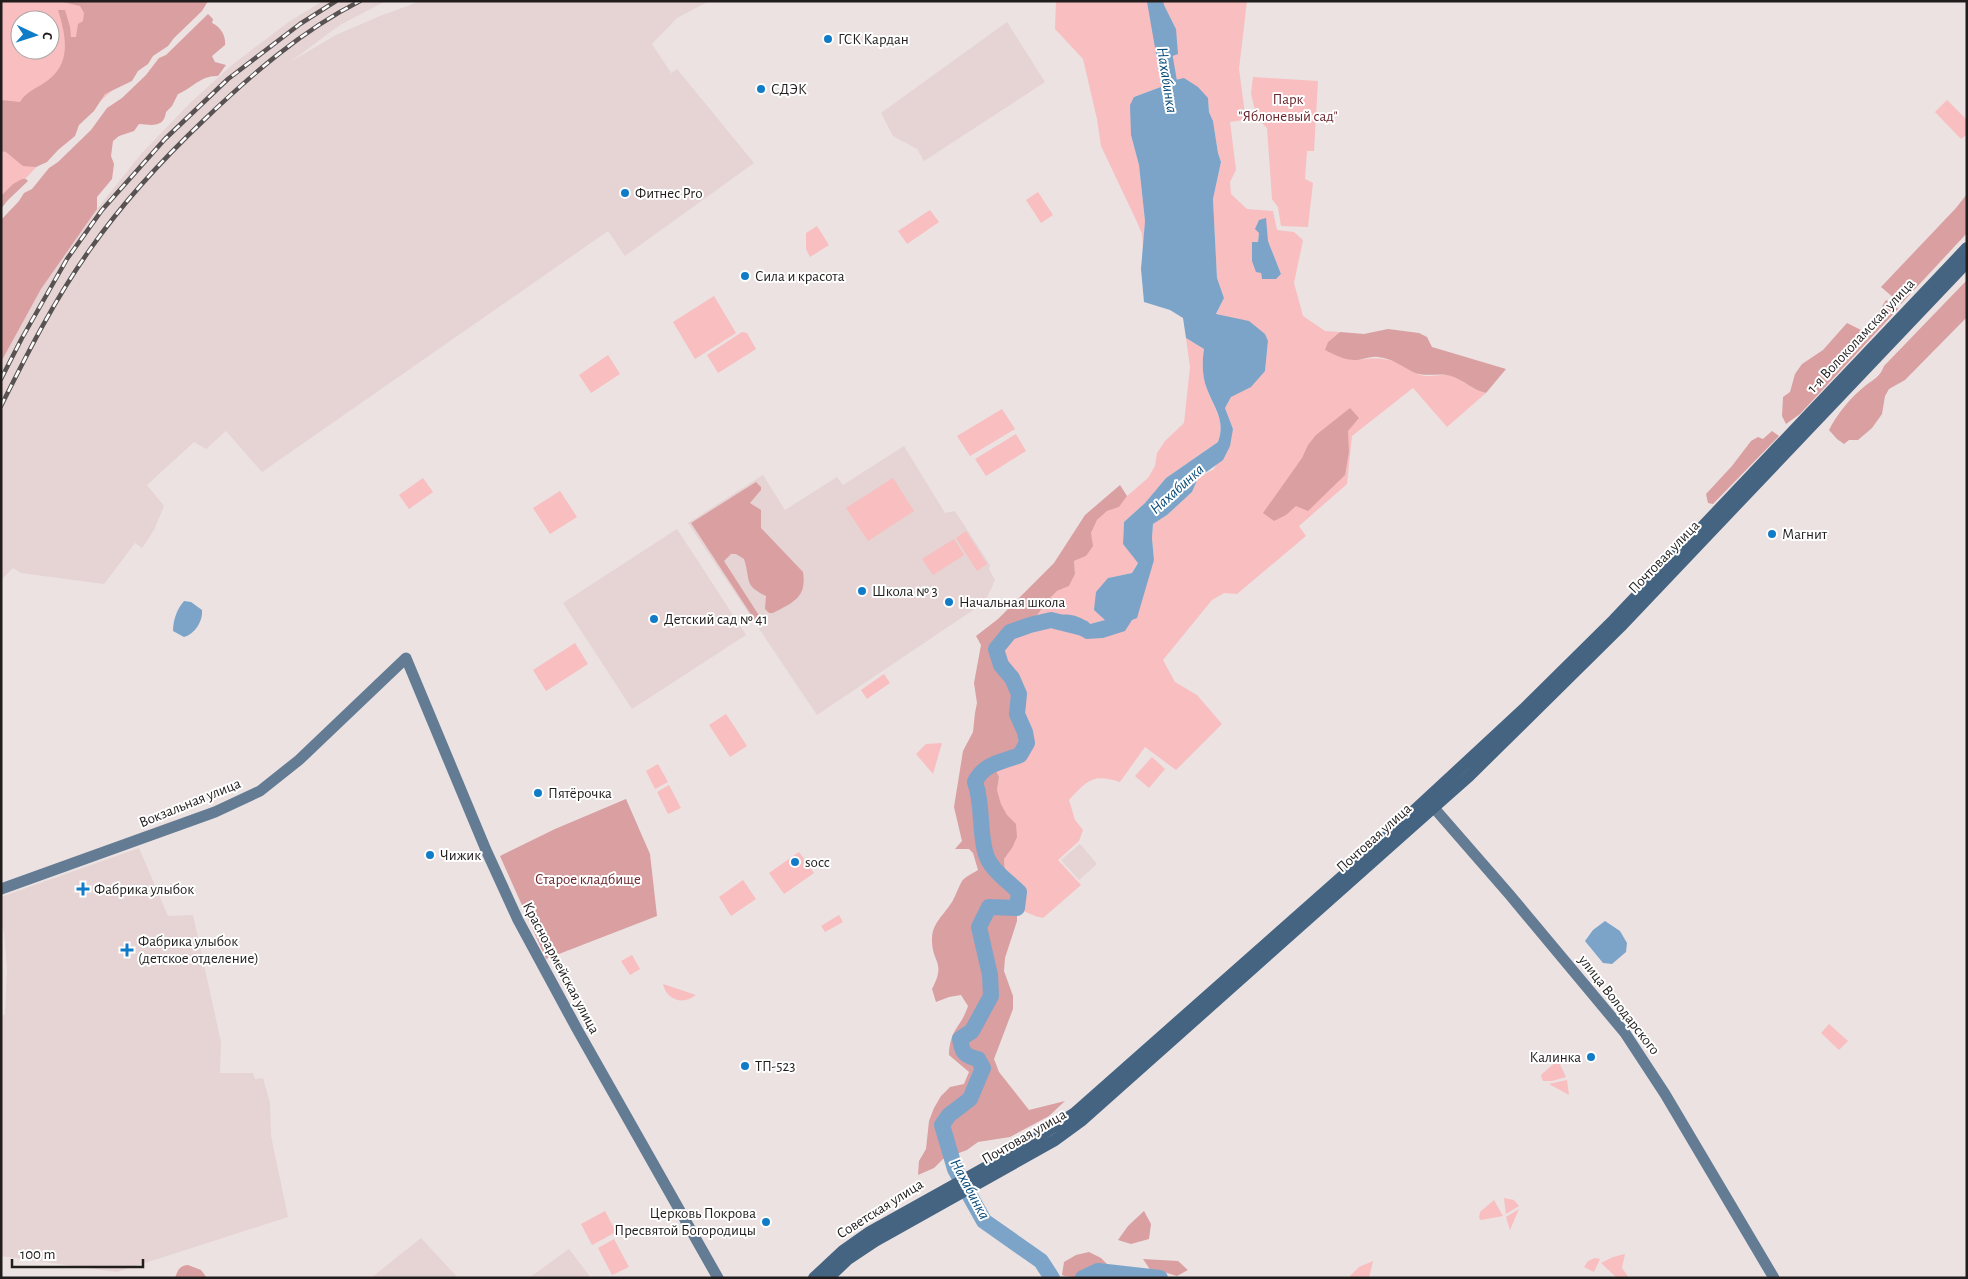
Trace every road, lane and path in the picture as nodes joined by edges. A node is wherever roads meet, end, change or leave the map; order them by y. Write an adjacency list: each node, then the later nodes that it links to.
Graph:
1 (1967, 248): 3 (main road, 1-я Волоколамская улица)
2 (1967, 262): 3 (main road, 1-я Волоколамская улица)
3 (1782, 451): 5 (main road, Почтовая улица)
4 (406, 658): 6 (street, Вокзальная улица); 8 (street, Красноармейская улица)
5 (1430, 803): 7 (main road, Почтовая улица); 11 (street, улица Володарского)
6 (1, 889)
7 (944, 1195): 9 (main road, Советская улица); 10 (main road, Советская улица)
8 (718, 1278)
9 (814, 1278)
10 (828, 1278)
11 (1774, 1278)

